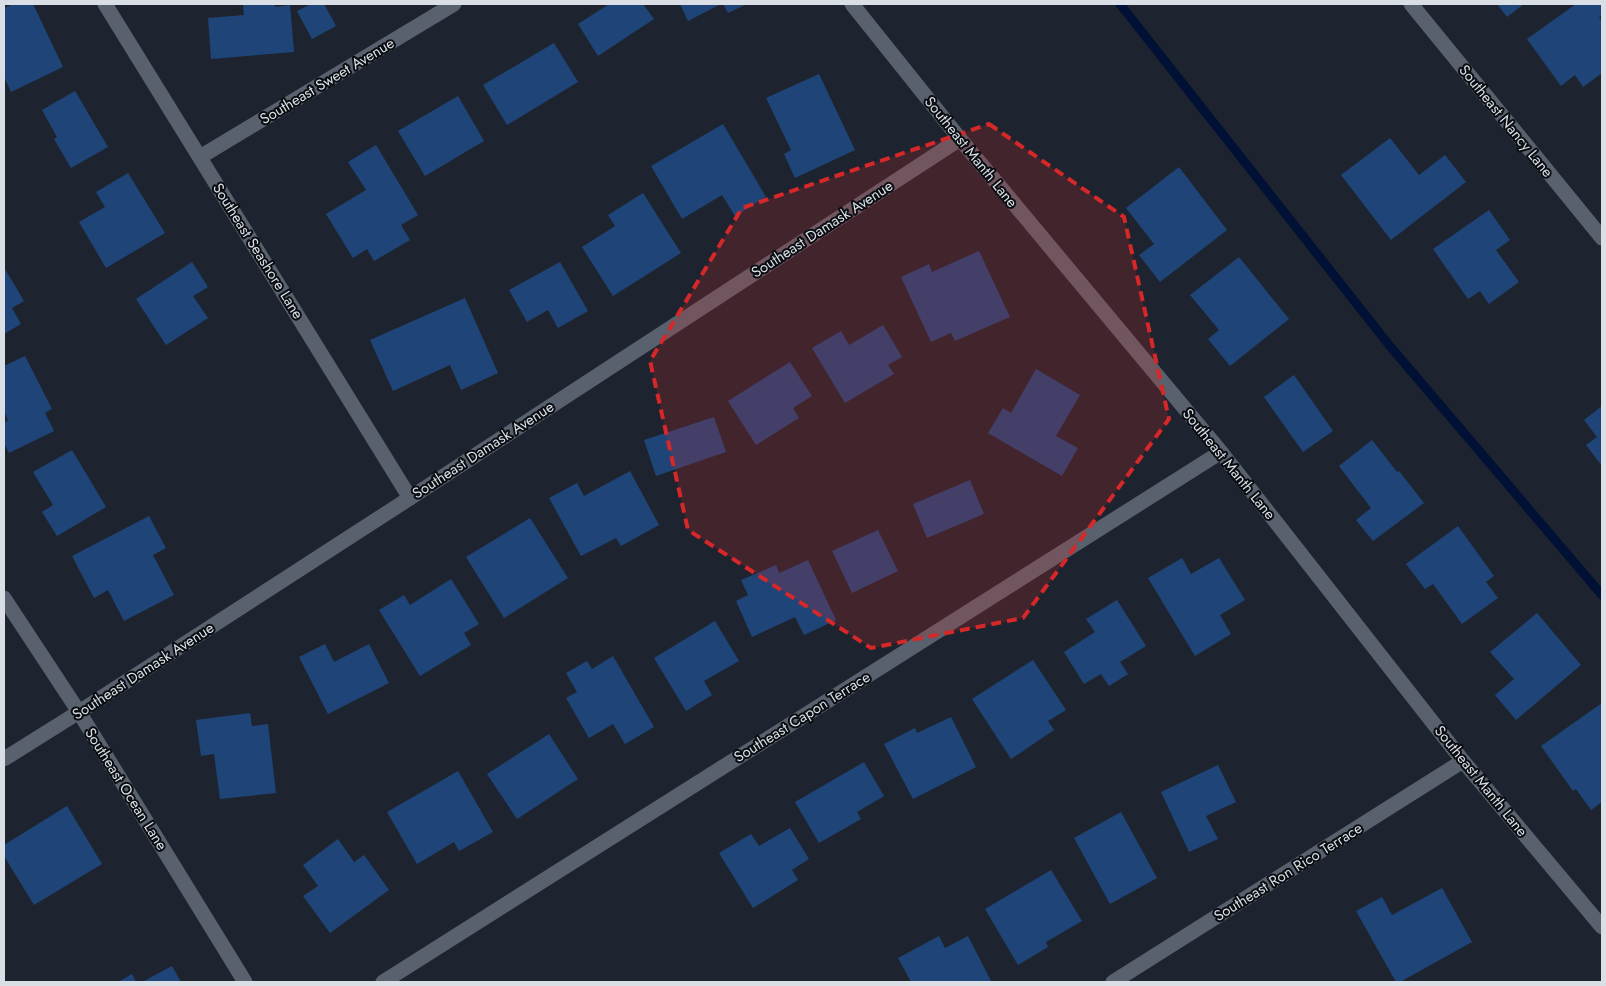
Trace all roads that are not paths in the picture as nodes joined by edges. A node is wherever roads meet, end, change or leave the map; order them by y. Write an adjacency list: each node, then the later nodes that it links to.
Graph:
1 (105, 4): 6 (street, Southeast Seashore Lane)
2 (454, 4): 6 (street, Southeast Sweet Avenue)
3 (852, 4): 5 (street, Southeast Manth Lane)
4 (1411, 4): 7 (street, Southeast Nancy Lane)
5 (960, 139): 8 (street, Southeast Manth Lane); 9 (street, Southeast Damask Avenue)
6 (200, 157): 9 (street, Southeast Seashore Lane)
7 (1602, 238)
8 (1221, 452): 13 (street, Southeast Manth Lane); 16 (street, Southeast Capon Terrace)
9 (410, 498): 11 (street, Southeast Damask Avenue)
10 (4, 598): 11 (street, Southeast Ocean Lane)
11 (79, 712): 12 (street, Southeast Damask Avenue); 15 (street, Southeast Ocean Lane)
12 (4, 758)
13 (1463, 761): 14 (street, Southeast Manth Lane); 17 (street, Southeast Ron Rico Terrace)
14 (1602, 927)
15 (245, 982)
16 (383, 982)
17 (1113, 982)

